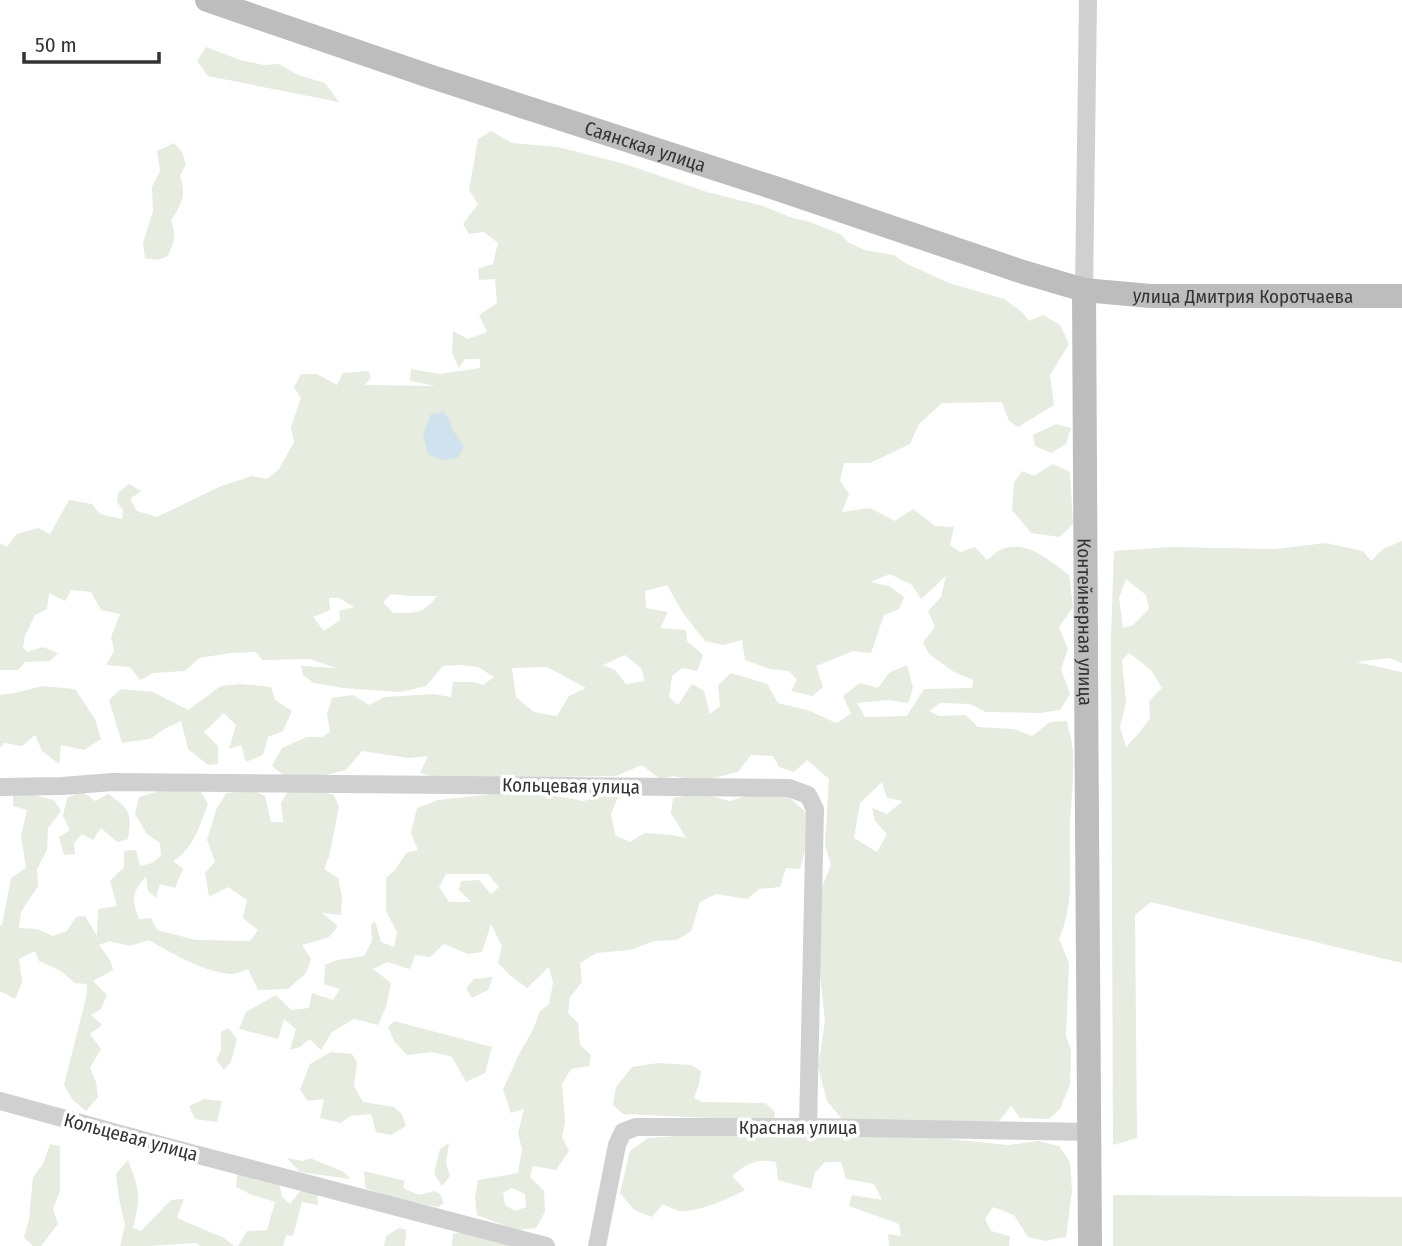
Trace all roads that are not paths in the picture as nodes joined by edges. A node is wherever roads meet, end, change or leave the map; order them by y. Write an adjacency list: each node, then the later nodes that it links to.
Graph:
1 (207, 0): 3 (street, Саянская улица)
2 (1088, 0): 3 (street, Контейнерная улица)
3 (1084, 290): 4 (street, улица Дмитрия Коротчаева); 8 (street, Контейнерная улица)
4 (1402, 296)
5 (0, 787): 7 (street, Кольцевая улица)
6 (0, 1101): 9 (street, Кольцевая улица)
7 (808, 1126): 8 (street, Красная улица); 10 (street, Красная улица)
8 (1090, 1132): 11 (street, Контейнерная улица)
9 (546, 1246)
10 (597, 1246)
11 (1090, 1246)

